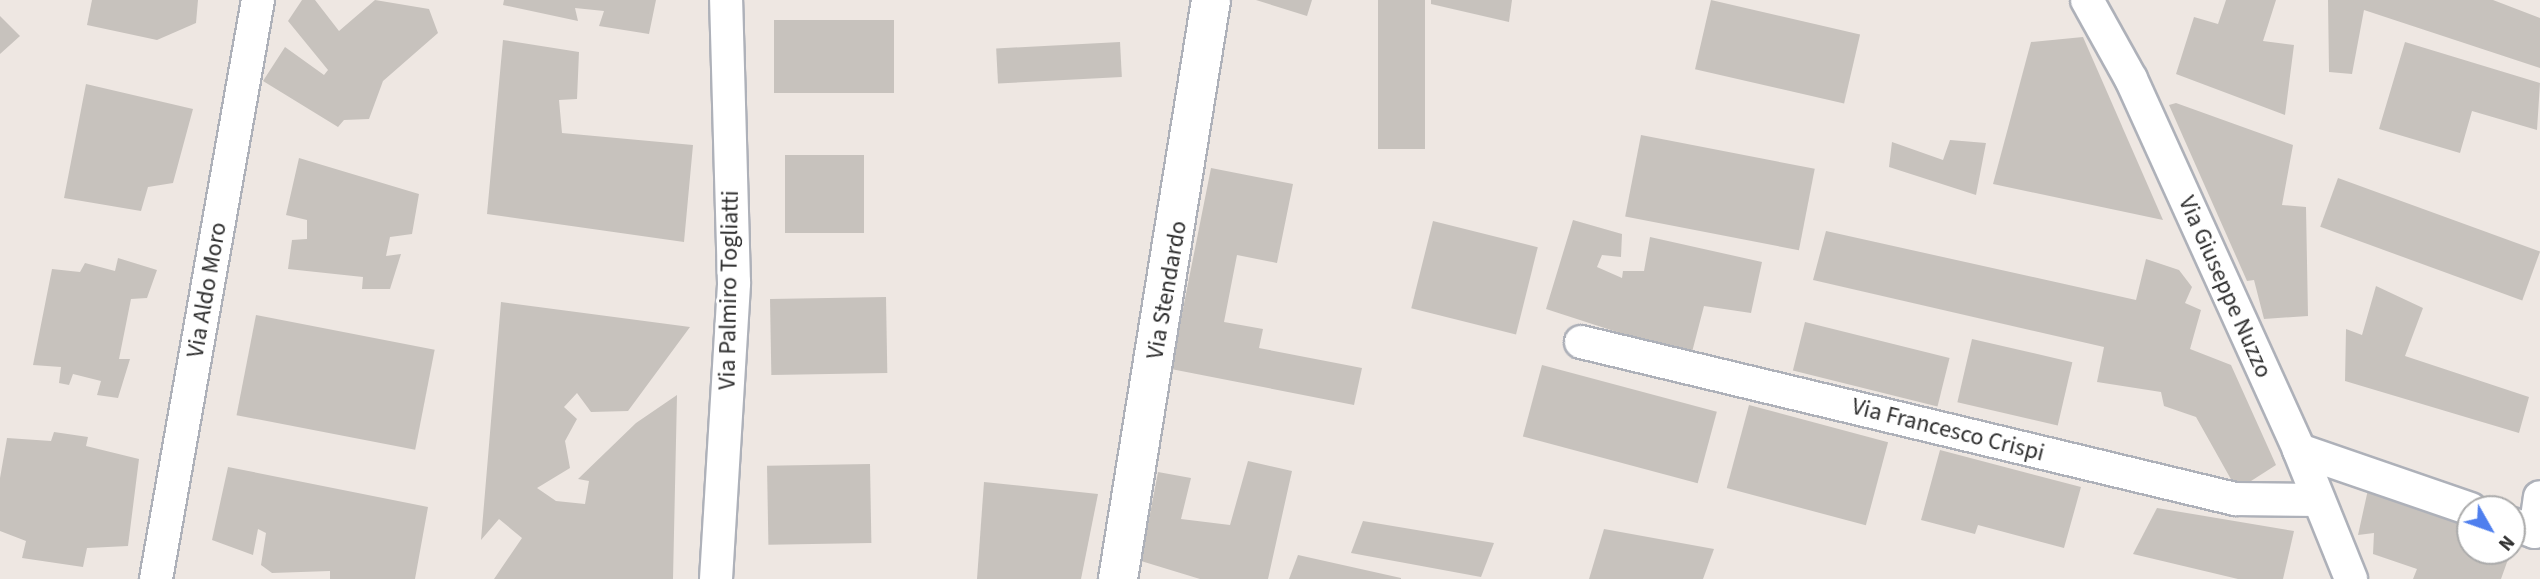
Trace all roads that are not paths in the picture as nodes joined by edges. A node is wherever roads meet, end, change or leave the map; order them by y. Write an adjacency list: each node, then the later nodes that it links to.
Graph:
1 (258, 0): 11 (street, Via Aldo Moro)
2 (726, 0): 12 (street, Via Palmiro Togliatti)
3 (1212, 0): 13 (street, Via Stendardo)
4 (2087, 0): 6 (street, Via Giuseppe Nuzzo)
5 (1581, 342): 8 (street, Via Francesco Crispi)
6 (2299, 450): 8 (street, Via Giuseppe Nuzzo); 9 (street)
7 (2540, 497): 10 (street)
8 (2317, 500): 14 (street, Via Giuseppe Nuzzo)
9 (2456, 504)
10 (2529, 530)
11 (156, 579)
12 (716, 579)
13 (1118, 579)
14 (2351, 579)

